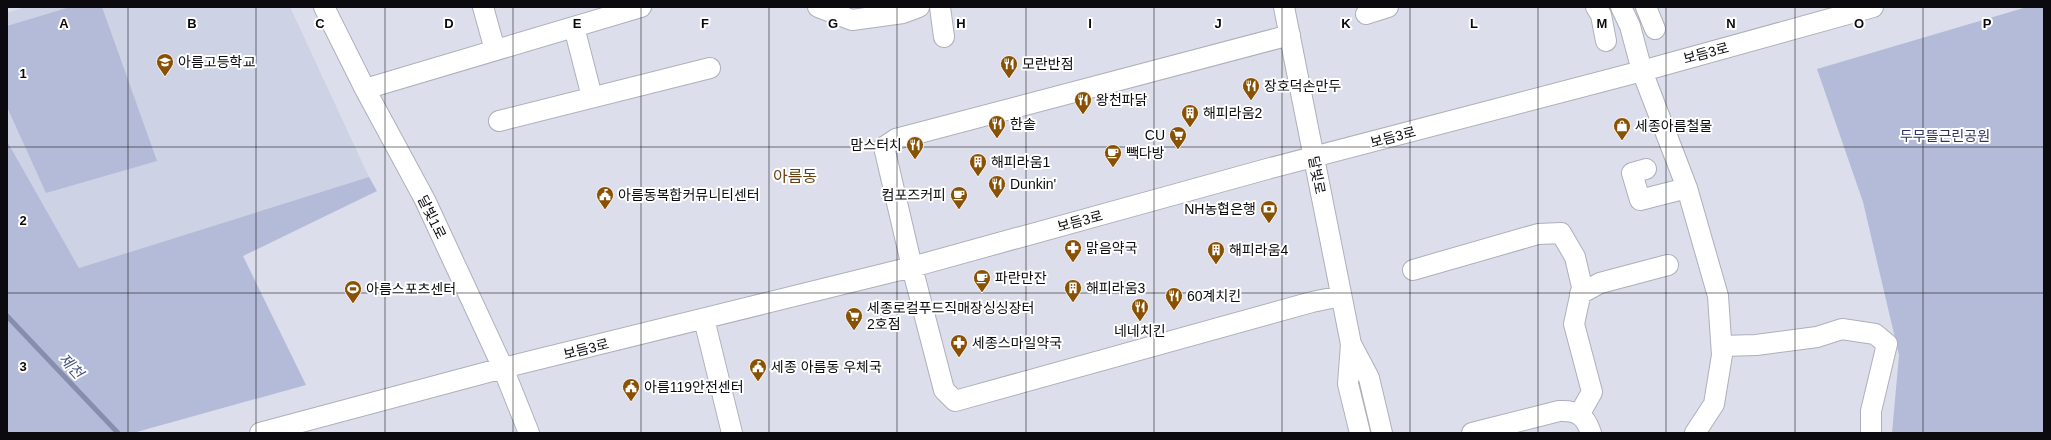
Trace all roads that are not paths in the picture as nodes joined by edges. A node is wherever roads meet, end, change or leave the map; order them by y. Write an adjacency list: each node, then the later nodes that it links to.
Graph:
1 (324, 7): 22 (street, 달빛1로)
2 (483, 7): 19 (street)
3 (641, 7): 14 (street)
4 (818, 7): 5 (street)
5 (919, 7)
6 (940, 7): 17 (street)
7 (1284, 7): 16 (street, 달빛로)
8 (1388, 7): 13 (street)
9 (1598, 7): 18 (street)
10 (1621, 7): 21 (street)
11 (1646, 7): 15 (street)
12 (1873, 7): 21 (street, 보듬3로)
13 (1366, 14)
14 (574, 27): 19 (street); 23 (street)
15 (1655, 29)
16 (1290, 34): 25 (street, 달빛로); 29 (street)
17 (944, 37)
18 (1606, 41)
19 (495, 50): 22 (street)
20 (710, 68): 23 (street)
21 (1642, 71): 25 (street, 보듬3로); 27 (street)
22 (365, 89): 36 (street, 달빛1로)
23 (592, 97): 24 (street)
24 (499, 121)
25 (1314, 158): 29 (street, 보듬3로); 32 (street, 달빛로)
26 (1646, 169): 27 (street)
27 (1688, 188): 35 (street)
28 (1668, 265): 31 (street)
29 (912, 267): 32 (street); 33 (street, 보듬3로)
30 (1413, 270): 31 (street)
31 (1580, 294): 37 (street)
32 (1341, 296): 34 (street, 달빛로)
33 (704, 319): 36 (street, 보듬3로); 40 (street)
34 (1351, 344): 41 (street, 달빛로); 42 (street, 달빛로)
35 (1722, 346): 45 (street); 46 (street)
36 (503, 368): 38 (street, 보듬3로); 39 (street, 달빛1로)
37 (1579, 415): 43 (street); 44 (street)
38 (260, 433)
39 (529, 433)
40 (732, 433)
41 (1360, 433)
42 (1382, 433)
43 (1472, 433)
44 (1591, 433)
45 (1695, 433)
46 (1871, 433)

